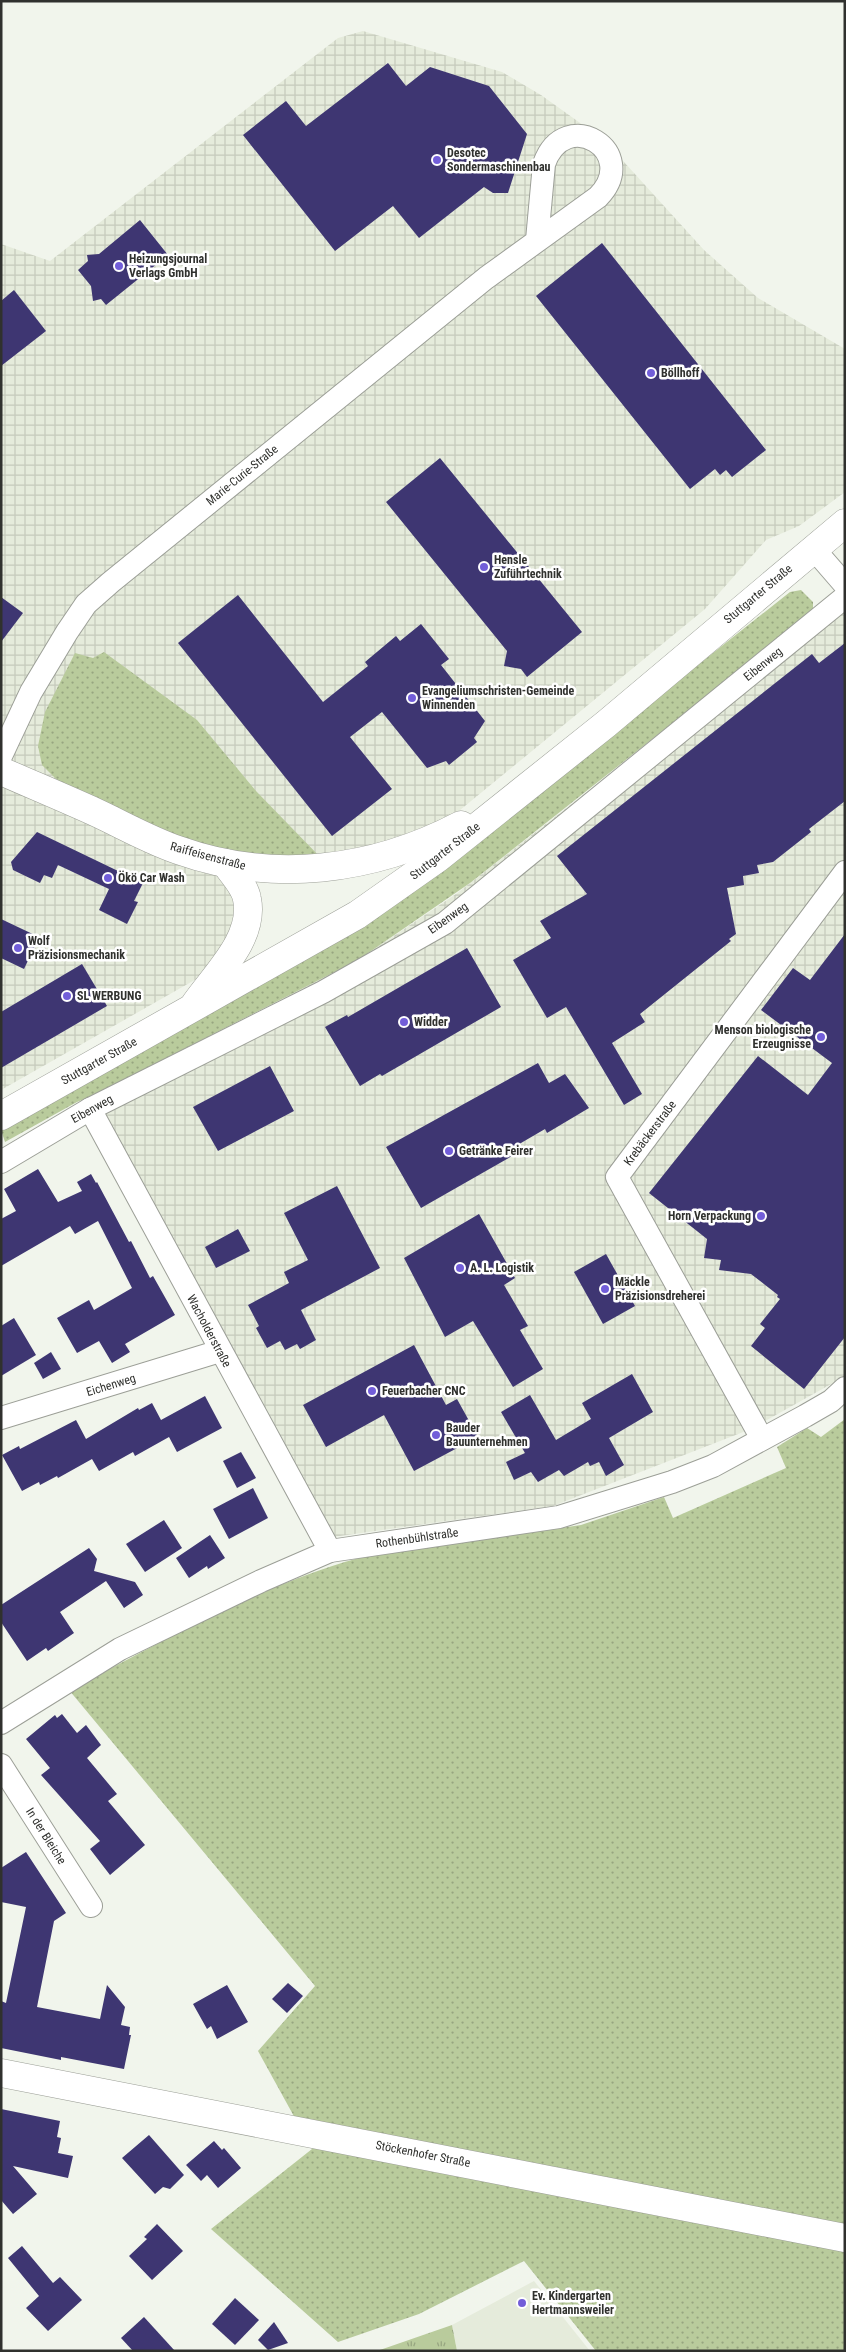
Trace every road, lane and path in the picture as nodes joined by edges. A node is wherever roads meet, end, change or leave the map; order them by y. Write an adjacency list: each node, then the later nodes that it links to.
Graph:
1 (537, 240): 1 (street, Marie-Curie-Straße); 6 (street, Marie-Curie-Straße)
2 (845, 523): 3 (main road, Stuttgarter Straße)
3 (813, 548): 4 (street); 8 (main road, Stuttgarter Straße)
4 (845, 584)
5 (845, 597): 12 (street, Eibenweg)
6 (1, 756)
7 (1, 771): 9 (main road, Raiffeisenstraße)
8 (507, 802): 9 (main road, Raiffeisenstraße); 11 (main road, Stuttgarter Straße)
9 (225, 863): 11 (main road)
10 (845, 872): 18 (street, Krebäckerstraße)
11 (192, 1010): 13 (main road, Stuttgarter Straße)
12 (90, 1109): 14 (street, Eibenweg); 15 (street, Wacholderstraße)
13 (1, 1116)
14 (1, 1162)
15 (220, 1351): 17 (street, Eichenweg); 19 (street, Wacholderstraße)
16 (845, 1388): 18 (street, Rothenbühlstraße)
17 (1, 1418)
18 (762, 1439): 19 (street, Rothenbühlstraße)
19 (330, 1552): 20 (street, Rothenbühlstraße)
20 (1, 1723)
21 (1, 1765): 22 (street, In der Bleiche)
22 (91, 1906)
23 (1, 2073): 24 (main road, Stöckenhofer Straße)
24 (845, 2238)

